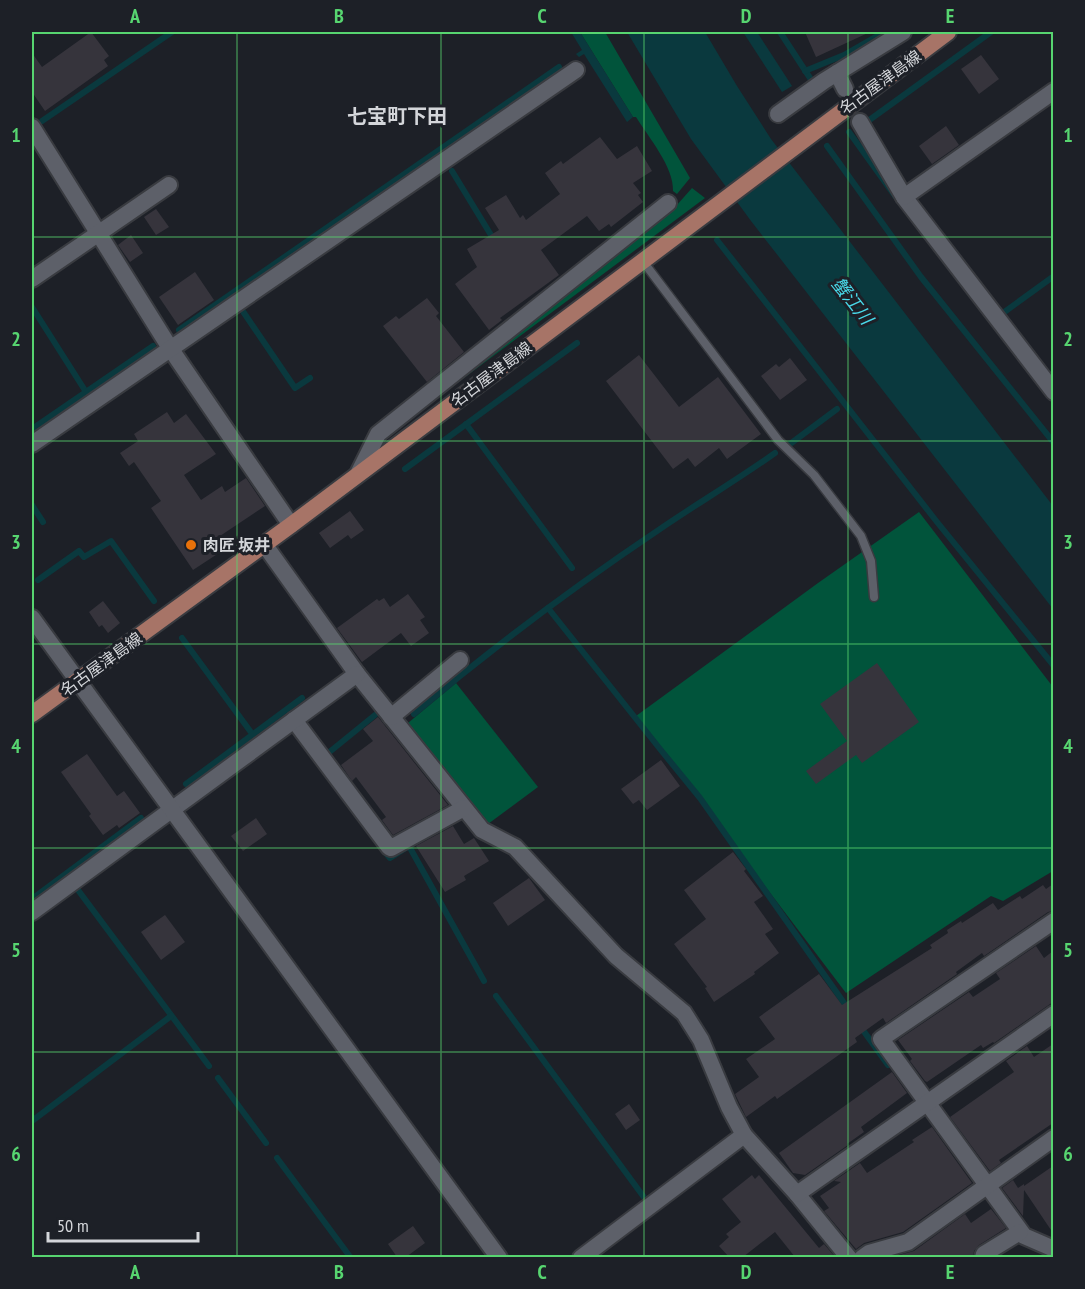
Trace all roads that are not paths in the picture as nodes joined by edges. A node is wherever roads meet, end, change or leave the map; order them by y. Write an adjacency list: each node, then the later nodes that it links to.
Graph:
1 (903, 32): 4 (street)
2 (948, 32): 14 (main road, 名古屋津島線)
3 (576, 70): 16 (street)
4 (837, 72): 5 (street); 7 (street)
5 (845, 89)
6 (1053, 91): 11 (street)
7 (778, 114)
8 (860, 122): 11 (street)
9 (32, 127): 13 (street)
10 (169, 185): 13 (street)
11 (904, 197): 17 (street)
12 (668, 203): 19 (street)
13 (99, 233): 15 (street); 16 (street)
14 (642, 261): 19 (main road, 名古屋津島線); 22 (lane)
15 (32, 279)
16 (170, 348): 18 (street); 20 (street)
17 (1053, 392)
18 (32, 444)
19 (359, 472): 20 (main road, 名古屋津島線)
20 (291, 525): 21 (main road, 名古屋津島線)
21 (264, 544): 25 (street); 26 (main road, 名古屋津島線)
22 (874, 597)
23 (32, 618): 26 (street)
24 (460, 660): 28 (street)
25 (357, 674): 28 (street); 29 (street)
26 (77, 681): 27 (main road, 名古屋津島線); 31 (street)
27 (32, 714)
28 (391, 717): 30 (street)
29 (294, 720): 30 (street); 31 (street)
30 (464, 808): 36 (street)
31 (171, 810): 32 (street); 42 (street)
32 (32, 912)
33 (1053, 921): 35 (street)
34 (1053, 1014): 35 (street)
35 (927, 1103): 38 (street); 39 (street)
36 (744, 1135): 39 (street); 43 (street)
37 (1053, 1138): 38 (street)
38 (987, 1185): 40 (street); 45 (street)
39 (797, 1194): 44 (street)
40 (1020, 1232): 41 (street); 46 (street)
41 (1053, 1249)
42 (499, 1257)
43 (581, 1257)
44 (849, 1257)
45 (862, 1257)
46 (982, 1257)

